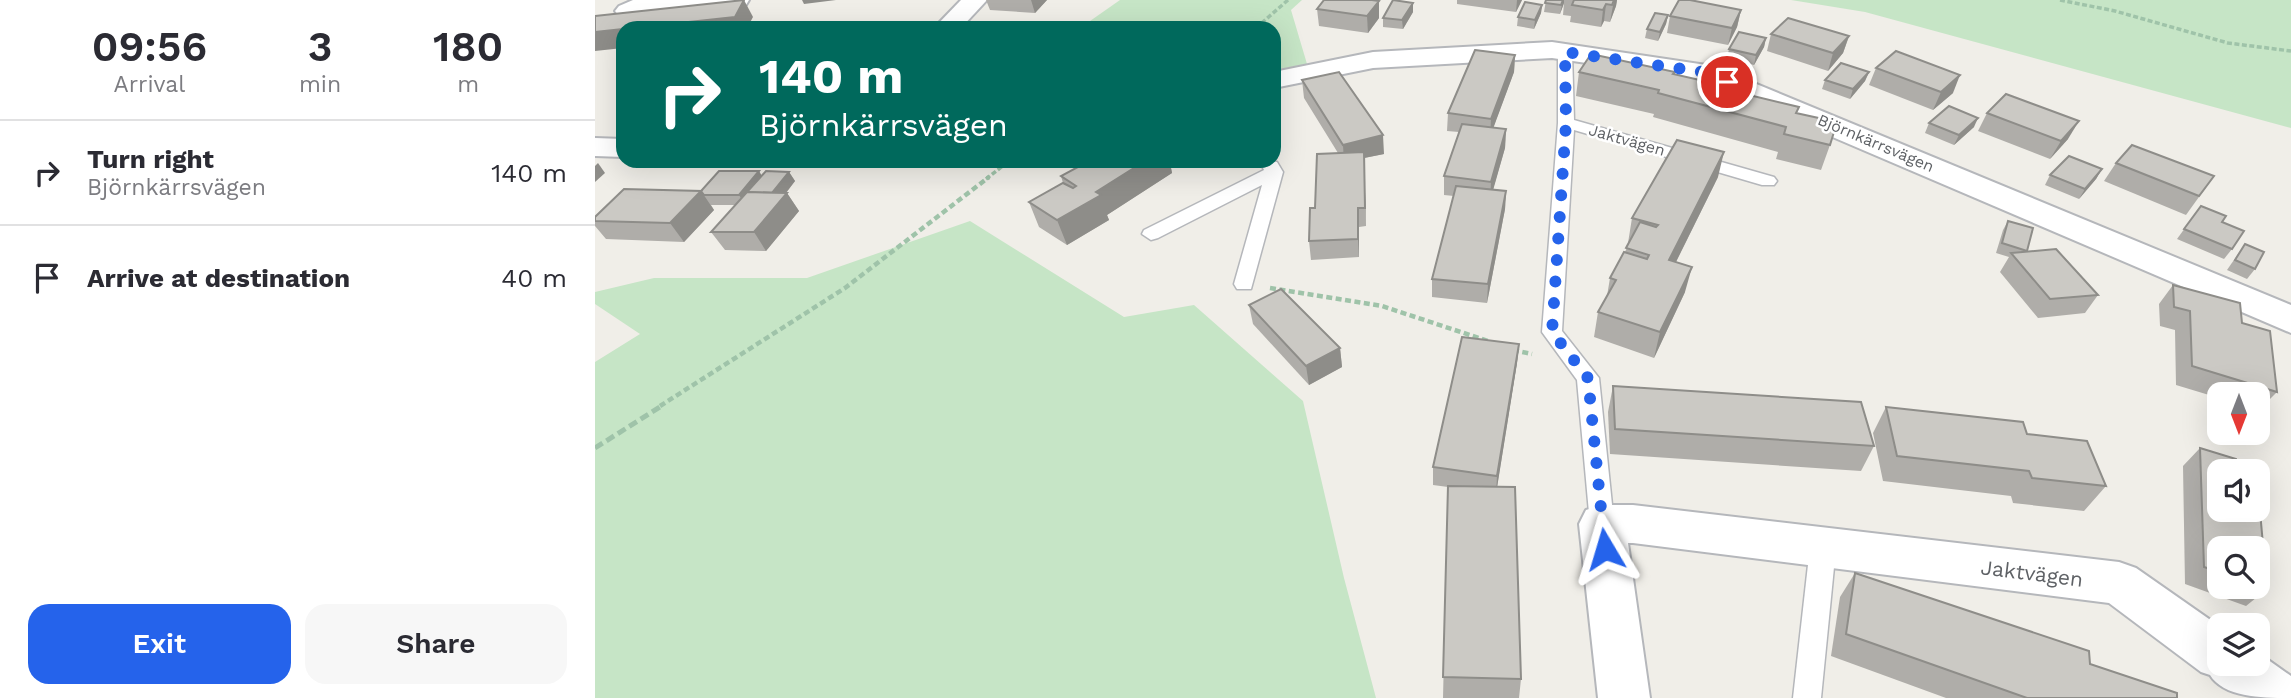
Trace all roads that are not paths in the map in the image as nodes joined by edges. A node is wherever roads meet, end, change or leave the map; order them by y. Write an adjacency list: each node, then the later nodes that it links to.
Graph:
1 (655, 0): 2 (street)
2 (737, 0)
3 (975, 0): 4 (street)
4 (954, 21)
5 (1565, 52): 6 (street, Björnkärrsvägen); 7 (lane, Jaktvägen); 15 (street, Björnkärrsvägen)
6 (1281, 79)
7 (1566, 123): 12 (lane, Jaktvägen); 16 (lane, Jaktvägen)
8 (595, 147): 9 (street)
9 (616, 148)
10 (1269, 168): 13 (lane)
11 (1271, 168): 14 (lane)
12 (1768, 181)
13 (1151, 234)
14 (1244, 284)
15 (2291, 320)
16 (1602, 524): 17 (street, Jaktvägen); 20 (street, Jaktvägen)
17 (1823, 547): 18 (street, Jaktvägen); 21 (lane)
18 (2207, 646)
19 (2248, 676): 22 (street)
20 (1624, 698)
21 (1807, 698)
22 (2279, 698)

